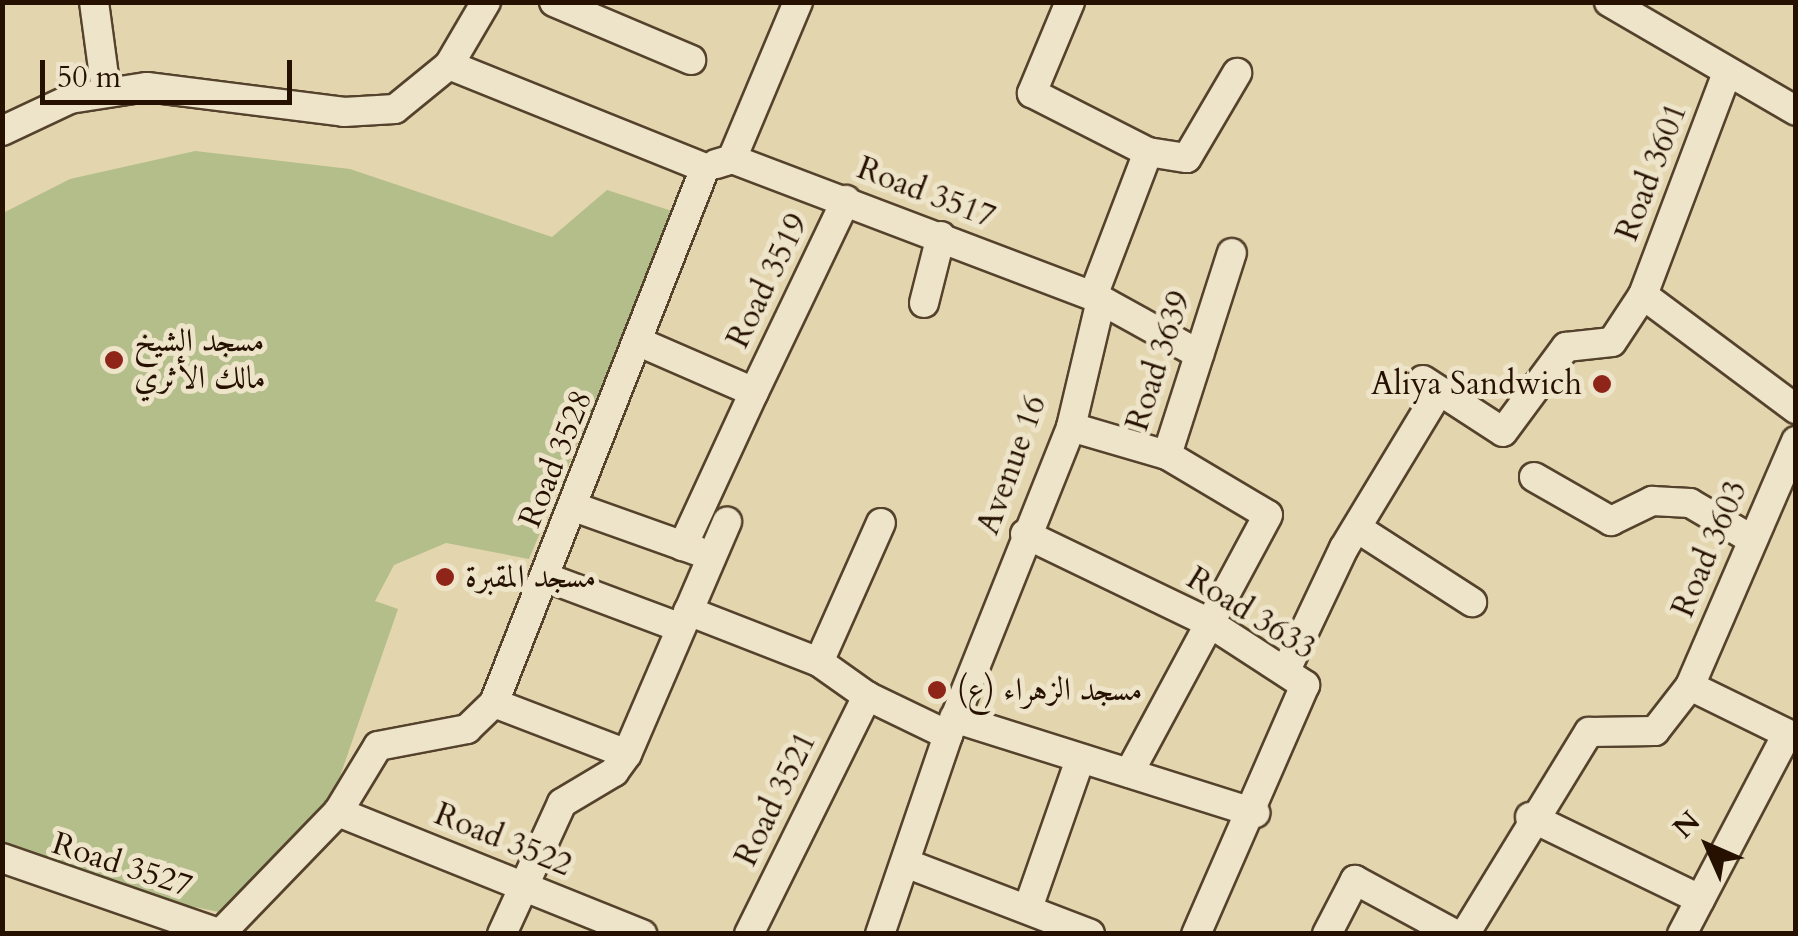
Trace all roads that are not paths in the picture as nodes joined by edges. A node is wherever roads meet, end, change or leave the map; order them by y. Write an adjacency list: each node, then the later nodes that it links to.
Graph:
1 (94, 2): 11 (street)
2 (486, 2): 8 (street)
3 (554, 2): 7 (street)
4 (798, 2): 15 (street)
5 (1070, 2): 14 (street)
6 (1609, 2): 10 (street)
7 (691, 60)
8 (449, 66): 11 (street); 16 (street)
9 (1237, 73): 14 (street)
10 (1726, 75): 12 (street); 20 (street, Road 3601)
11 (106, 91): 13 (street)
12 (1796, 111)
13 (2, 131)
14 (1148, 152): 21 (street, Avenue 16)
15 (732, 159): 16 (street); 17 (street, Road 3517)
16 (705, 168): 23 (street, Road 3528)
17 (846, 200): 18 (street, Road 3517); 25 (street, Road 3519)
18 (942, 236): 21 (street, Road 3517); 22 (street)
19 (1232, 253): 24 (street, Road 3639)
20 (1644, 294): 26 (street, Road 3601); 34 (street, Road 3601)
21 (1097, 298): 24 (street, Road 3517); 27 (street, Avenue 16)
22 (924, 303)
23 (639, 342): 25 (street); 31 (street, Road 3528)
24 (1199, 354): 29 (street, Road 3639)
25 (754, 392): 37 (street, Road 3519)
26 (1796, 409)
27 (1071, 427): 29 (street, Road 3639); 35 (street, Avenue 16)
28 (1796, 440): 36 (street, Road 3603)
29 (1168, 455): 42 (street)
30 (1534, 477): 36 (street)
31 (577, 508): 37 (street); 39 (street, Road 3528)
32 (727, 522): 38 (street)
33 (881, 523): 43 (street)
34 (1357, 528): 40 (street); 44 (street)
35 (1025, 534): 42 (street, Road 3633); 48 (street, Avenue 16)
36 (1751, 539): 45 (street, Road 3603)
37 (683, 546): 38 (street)
38 (713, 556): 41 (street)
39 (546, 577): 41 (street); 47 (street, Road 3528)
40 (1472, 602)
41 (684, 619): 43 (street); 50 (street)
42 (1208, 622): 44 (street, Road 3633); 52 (street)
43 (819, 662): 46 (street)
44 (1286, 670): 54 (street, Road 3633)
45 (1690, 686): 49 (street); 55 (street, Road 3603)
46 (866, 696): 48 (street); 65 (street, Road 3521)
47 (494, 703): 50 (street); 53 (street)
48 (951, 727): 51 (street); 57 (street, Avenue 16)
49 (1791, 736): 59 (street)
50 (627, 754): 58 (street)
51 (1079, 762): 52 (street); 60 (street)
52 (1128, 773): 54 (street)
53 (338, 812): 58 (street, Road 3522); 62 (street)
54 (1255, 813): 68 (street, Road 3633)
55 (1530, 817): 59 (street); 71 (street, Road 3603)
56 (2, 858): 62 (street, Road 3527)
57 (908, 864): 60 (street); 66 (street, Avenue 16)
58 (526, 887): 63 (street); 64 (street, Road 3522)
59 (1700, 900): 72 (street)
60 (1039, 919): 67 (street)
61 (1414, 924): 69 (street); 70 (street)
62 (220, 933)
63 (502, 934)
64 (642, 934)
65 (749, 934)
66 (880, 934)
67 (1090, 934)
68 (1196, 934)
69 (1327, 934)
70 (1455, 934)
71 (1465, 934)
72 (1682, 934)

